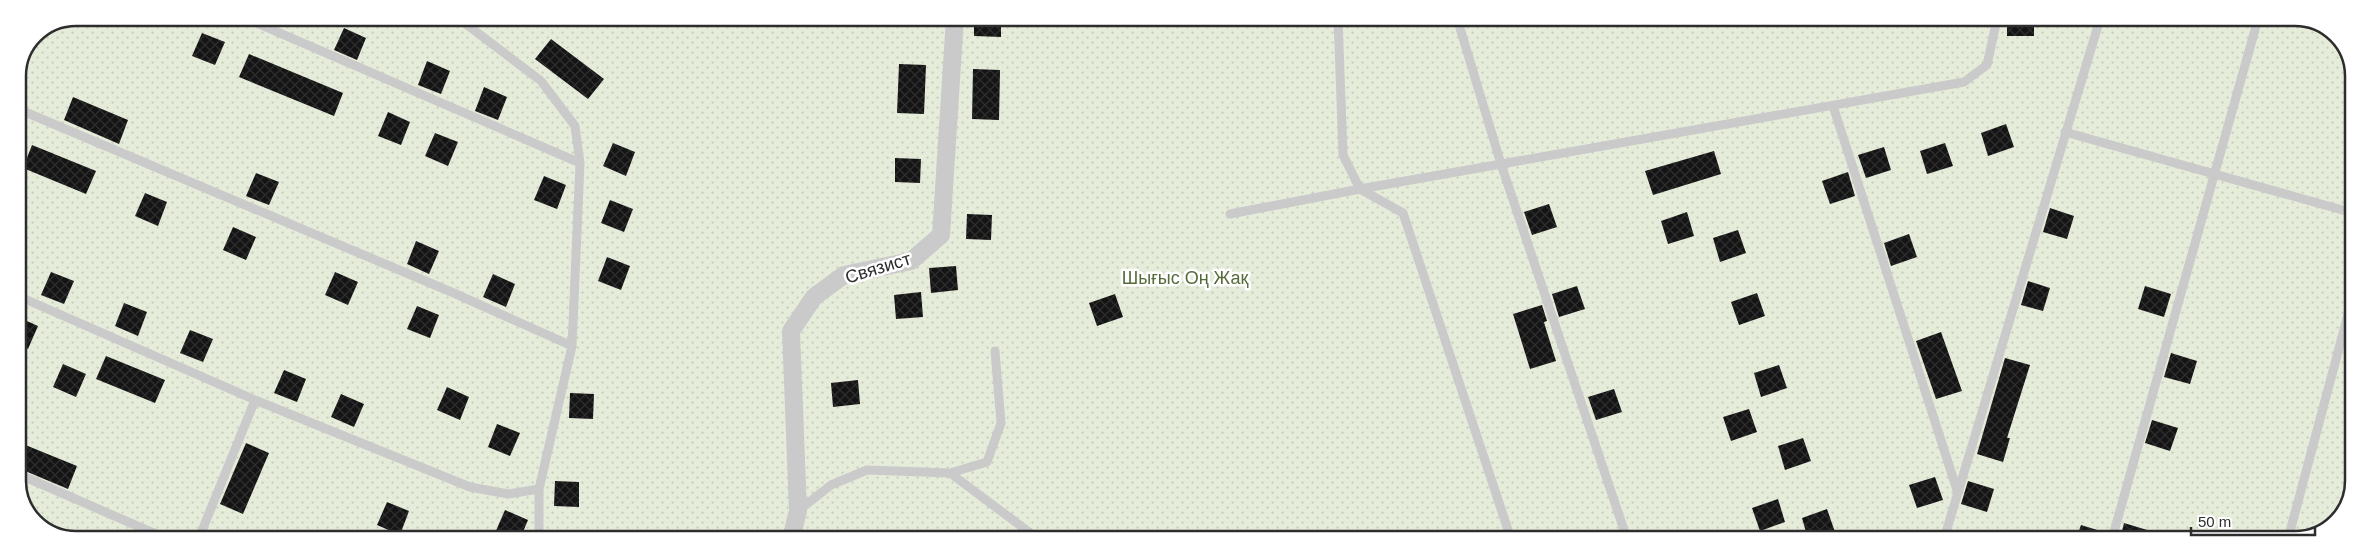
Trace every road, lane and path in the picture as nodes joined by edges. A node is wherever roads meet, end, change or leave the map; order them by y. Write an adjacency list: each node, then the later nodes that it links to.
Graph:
1 (263, 26): 12 (lane)
2 (469, 26): 12 (lane)
3 (954, 26): 27 (street, Связист)
4 (1338, 26): 15 (lane)
5 (1459, 26): 13 (lane)
6 (1995, 26): 9 (lane)
7 (2098, 26): 11 (lane)
8 (2256, 26): 14 (lane)
9 (1833, 106): 13 (lane); 26 (lane)
10 (26, 112): 20 (lane)
11 (2064, 132): 14 (lane); 26 (lane)
12 (580, 163): 20 (lane)
13 (1501, 164): 15 (lane); 34 (lane)
14 (2214, 173): 16 (lane); 36 (lane)
15 (1360, 189): 17 (lane); 33 (lane)
16 (2345, 211)
17 (1230, 214)
18 (26, 300): 22 (lane)
19 (2345, 326): 37 (lane)
20 (572, 346): 25 (lane)
21 (995, 351): 23 (lane)
22 (255, 400): 25 (lane); 29 (lane)
23 (950, 474): 27 (lane); 32 (lane)
24 (26, 477): 28 (lane)
25 (539, 489): 30 (lane)
26 (1959, 494): 35 (lane)
27 (798, 511): 31 (street, Связист)
28 (149, 531)
29 (202, 531)
30 (538, 531)
31 (794, 531)
32 (1026, 531)
33 (1508, 531)
34 (1624, 531)
35 (1947, 531)
36 (2114, 531)
37 (2290, 531)

